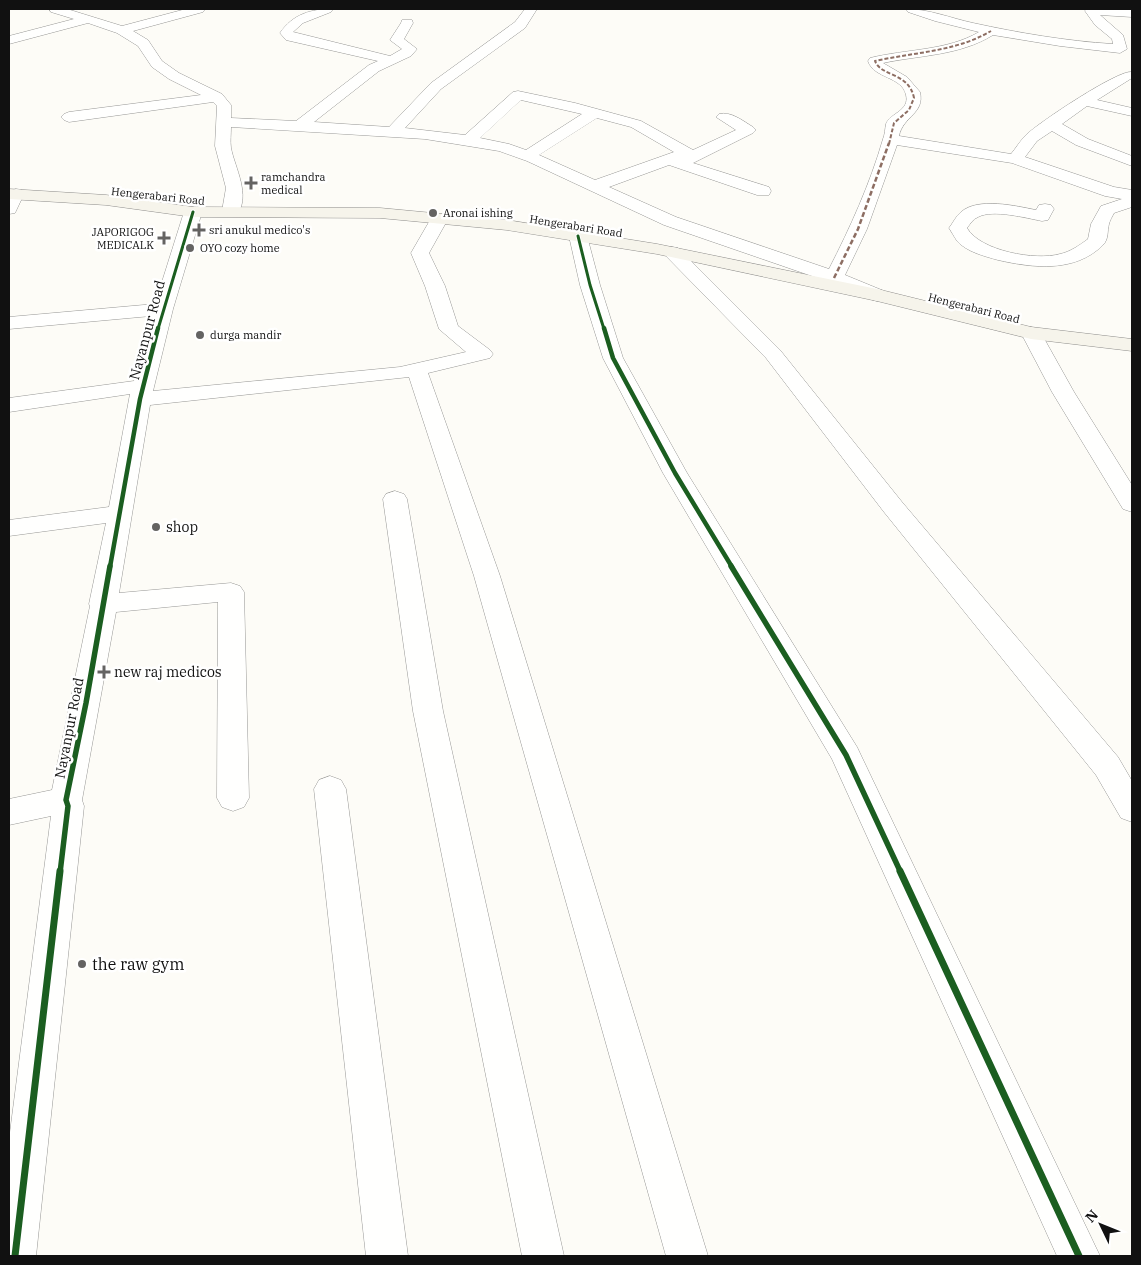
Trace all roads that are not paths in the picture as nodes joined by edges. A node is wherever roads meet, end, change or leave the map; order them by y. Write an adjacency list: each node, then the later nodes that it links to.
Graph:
1 (56, 9): 8 (street)
2 (199, 9): 11 (street)
3 (327, 9): 18 (street)
4 (531, 9): 30 (street)
5 (912, 9): 9 (street)
6 (1132, 13): 13 (street)
7 (966, 14): 9 (street)
8 (86, 20): 11 (street); 14 (street)
9 (950, 21): 12 (street)
10 (407, 23): 18 (street)
11 (122, 30): 21 (street)
12 (991, 31): 16 (street); 31 (street)
13 (1118, 38): 15 (street); 16 (street)
14 (9, 40)
15 (1132, 40)
16 (1067, 44): 17 (street)
17 (1080, 58)
18 (391, 60): 29 (street)
19 (1111, 70): 20 (street)
20 (1130, 75): 22 (street)
21 (217, 97): 25 (street); 27 (street)
22 (1084, 101): 24 (street); 28 (street)
23 (594, 112): 32 (street); 33 (street); 35 (street)
24 (1132, 112)
25 (69, 117)
26 (724, 117): 35 (street)
27 (223, 124): 29 (street); 43 (street)
28 (1052, 124): 34 (street); 36 (street)
29 (301, 125): 30 (street)
30 (392, 133): 32 (street)
31 (891, 139): 34 (street); 48 (street)
32 (468, 140): 33 (street)
33 (528, 156): 37 (street)
34 (1015, 159): 39 (street)
35 (673, 161): 37 (street); 38 (street)
36 (1132, 161)
37 (593, 187): 48 (street)
38 (763, 191)
39 (1132, 196)
40 (11, 199): 44 (main road, Hengerabari Road)
41 (1132, 201): 42 (street)
42 (1044, 209)
43 (231, 211): 44 (main road, Hengerabari Road); 45 (main road, Hengerabari Road)
44 (194, 212): 50 (street, Nayanpur Road)
45 (439, 219): 46 (main road, Hengerabari Road); 54 (street)
46 (578, 236): 47 (main road, Hengerabari Road); 71 (street)
47 (672, 252): 49 (main road, Hengerabari Road); 65 (street)
48 (834, 278): 49 (street)
49 (877, 295): 52 (main road, Hengerabari Road)
50 (163, 309): 51 (street); 55 (street, Nayanpur Road)
51 (9, 323)
52 (1031, 333): 53 (main road, Hengerabari Road); 58 (street)
53 (1132, 345)
54 (417, 371): 55 (street); 70 (street)
55 (141, 392): 56 (street); 59 (street, Nayanpur Road)
56 (9, 405)
57 (395, 500): 69 (street)
58 (1132, 504)
59 (118, 512): 60 (street); 61 (street, Nayanpur Road)
60 (9, 528)
61 (102, 604): 63 (street); 64 (street, Nayanpur Road)
62 (330, 789): 68 (street)
63 (233, 798)
64 (66, 800): 66 (street); 67 (street, Nayanpur Road)
65 (1132, 809)
66 (9, 812)
67 (15, 1256)
68 (386, 1256)
69 (543, 1256)
70 (687, 1256)
71 (1079, 1256)

